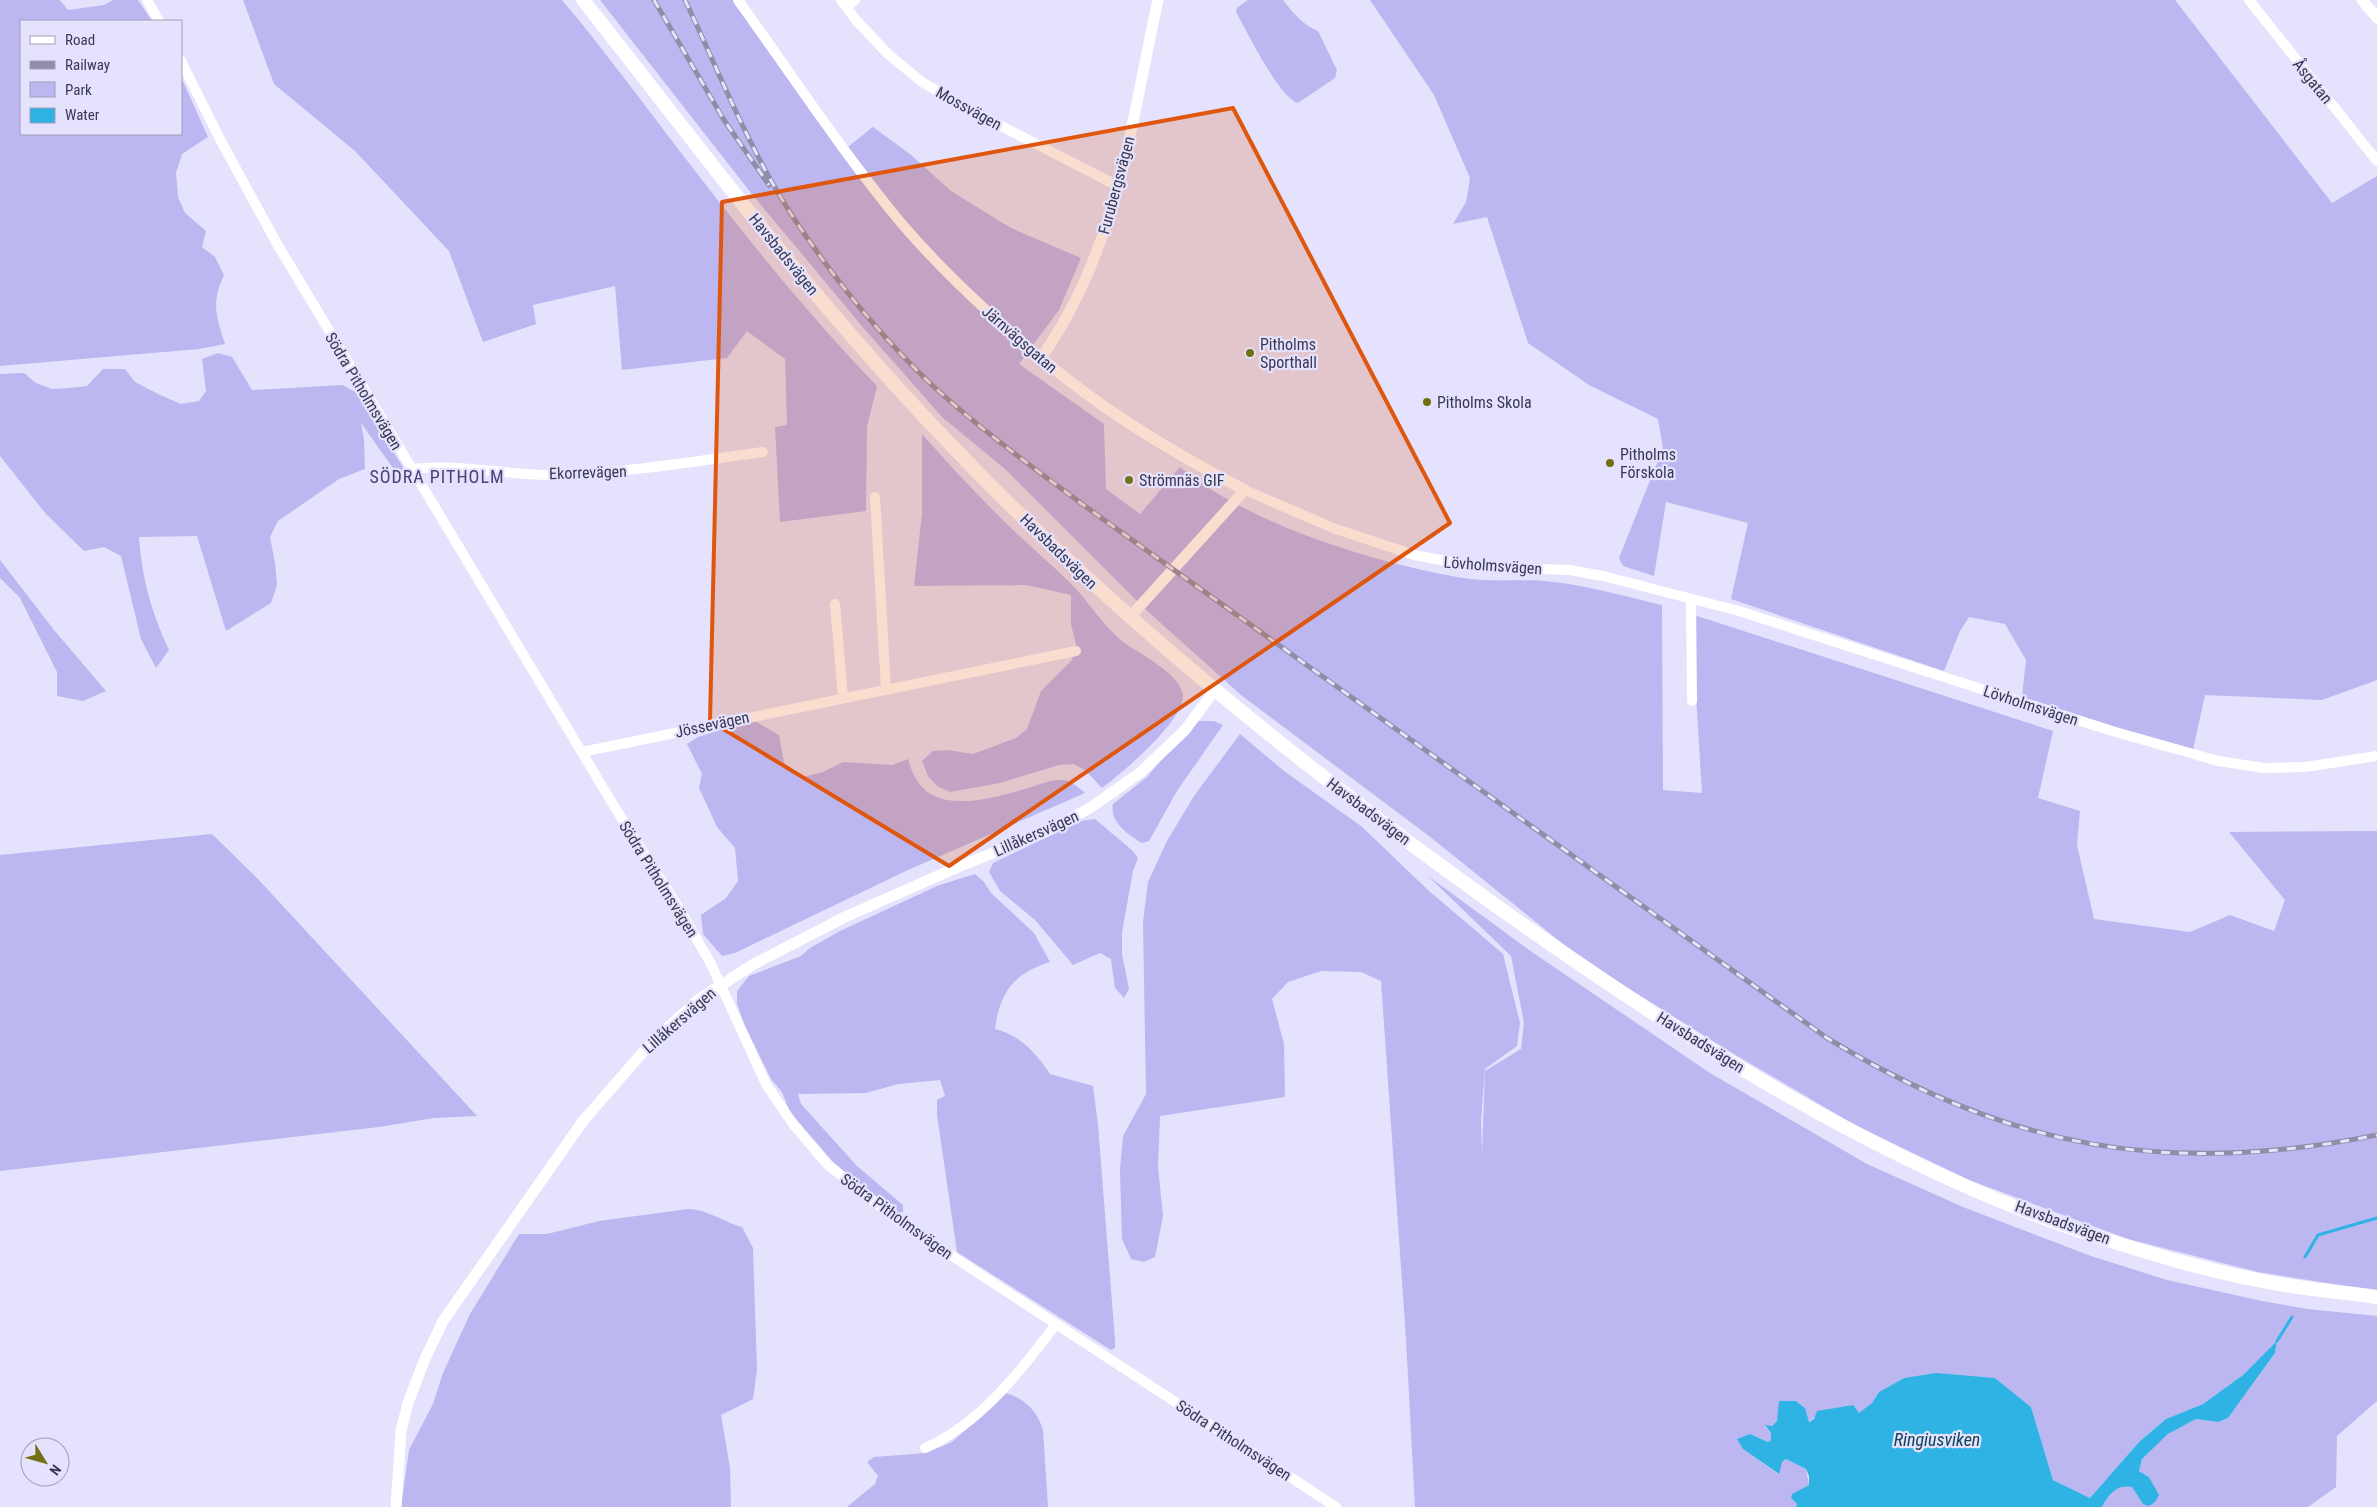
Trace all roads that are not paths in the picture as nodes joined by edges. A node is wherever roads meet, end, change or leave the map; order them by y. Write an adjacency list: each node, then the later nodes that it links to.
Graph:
1 (147, 0): 10 (street)
2 (584, 0): 21 (main road, Havsbadsvägen)
3 (738, 0): 14 (street, Järnvägsgatan)
4 (855, 0): 8 (street)
5 (1158, 0): 13 (street, Furubergsvägen)
6 (2249, 0): 12 (street, Åsgatan)
7 (2362, 0): 9 (street)
8 (844, 4): 13 (street, Mossvägen)
9 (2377, 18)
10 (158, 20)
11 (182, 63): 16 (street, Södra Pitholmsvägen)
12 (2377, 162)
13 (1118, 186): 14 (street, Furubergsvägen)
14 (1041, 358): 17 (street, Järnvägsgatan)
15 (763, 452): 16 (street, Ekorrevägen)
16 (412, 469): 27 (street, Södra Pitholmsvägen)
17 (1245, 490): 19 (street, Lövholmsvägen); 21 (street)
18 (875, 497): 23 (street)
19 (1691, 599): 26 (street); 28 (street, Lövholmsvägen)
20 (835, 604): 25 (street)
21 (1130, 617): 24 (main road, Havsbadsvägen)
22 (1076, 652): 23 (street, Jössevägen)
23 (886, 689): 25 (street, Jössevägen)
24 (1215, 690): 29 (street, Lillåkersvägen); 30 (main road, Havsbadsvägen)
25 (843, 697): 27 (street, Jössevägen)
26 (1692, 701)
27 (582, 752): 29 (street, Södra Pitholmsvägen)
28 (2377, 756)
29 (721, 984): 31 (street, Södra Pitholmsvägen); 33 (street, Lillåkersvägen)
30 (2377, 1297)
31 (1056, 1324): 32 (street); 34 (street, Södra Pitholmsvägen)
32 (925, 1448)
33 (396, 1507)
34 (1336, 1507)

